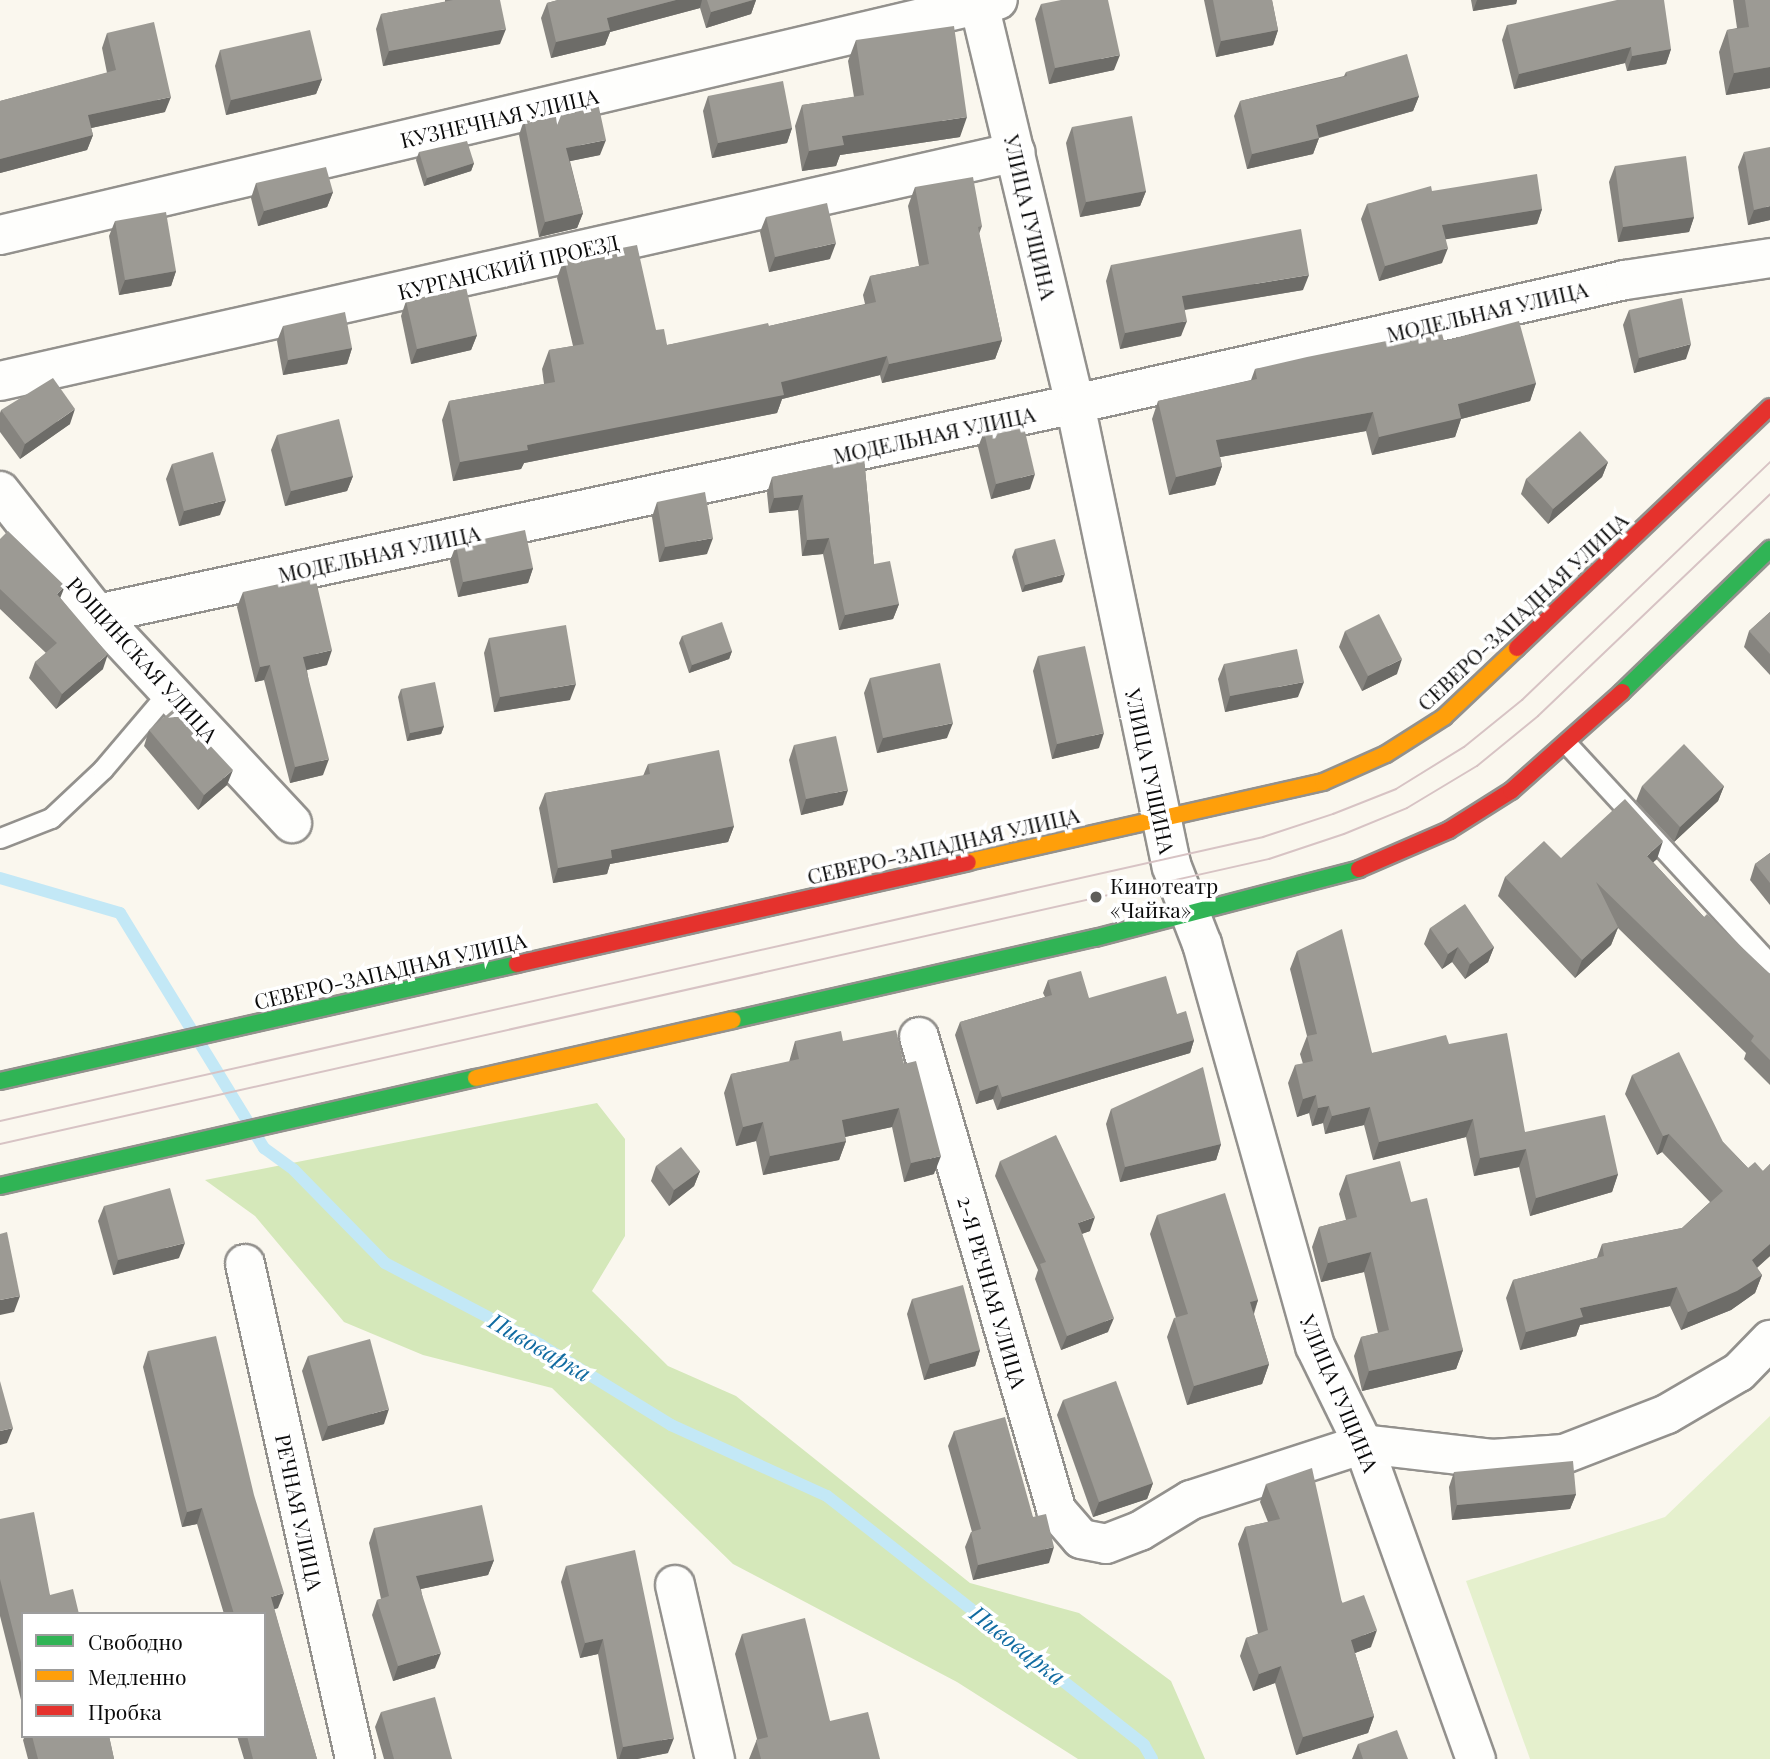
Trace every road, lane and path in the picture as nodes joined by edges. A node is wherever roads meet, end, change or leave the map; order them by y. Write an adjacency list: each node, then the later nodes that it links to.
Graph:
1 (985, 1): 2 (street, УЛИЦА ГУЩИНА); 3 (street, КУЗНЕЧНАЯ УЛИЦА)
2 (1016, 152): 5 (street, КУРГАНСКИЙ ПРОЕЗД); 6 (street, УЛИЦА ГУЩИНА)
3 (0, 235)
4 (1770, 258): 6 (street, МОДЕЛЬНАЯ УЛИЦА)
5 (0, 381)
6 (1075, 404): 10 (street, МОДЕЛЬНАЯ УЛИЦА); 13 (street, УЛИЦА ГУЩИНА)
7 (1770, 407): 13 (main road, СЕВЕРО-ЗАПАДНАЯ УЛИЦА)
8 (0, 491): 10 (street, РОЩИНСКАЯ УЛИЦА)
9 (1770, 549): 12 (main road)
10 (97, 614): 11 (street, РОЩИНСКАЯ УЛИЦА)
11 (170, 690): 14 (street, РОЩИНСКАЯ УЛИЦА); 15 (lane)
12 (1567, 744): 16 (main road); 17 (lane)
13 (1160, 818): 16 (street, УЛИЦА ГУЩИНА); 19 (main road, СЕВЕРО-ЗАПАДНАЯ УЛИЦА)
14 (292, 822)
15 (0, 838)
16 (1190, 913): 20 (main road); 23 (street, УЛИЦА ГУЩИНА)
17 (1770, 964)
18 (919, 1037): 23 (street, 2-Я РЕЧНАЯ УЛИЦА)
19 (0, 1081)
20 (0, 1186)
21 (245, 1264): 25 (street, РЕЧНАЯ УЛИЦА)
22 (1770, 1340): 23 (street)
23 (1363, 1444): 27 (street, УЛИЦА ГУЩИНА)
24 (675, 1585): 26 (street)
25 (355, 1759)
26 (715, 1759)
27 (1476, 1759)

